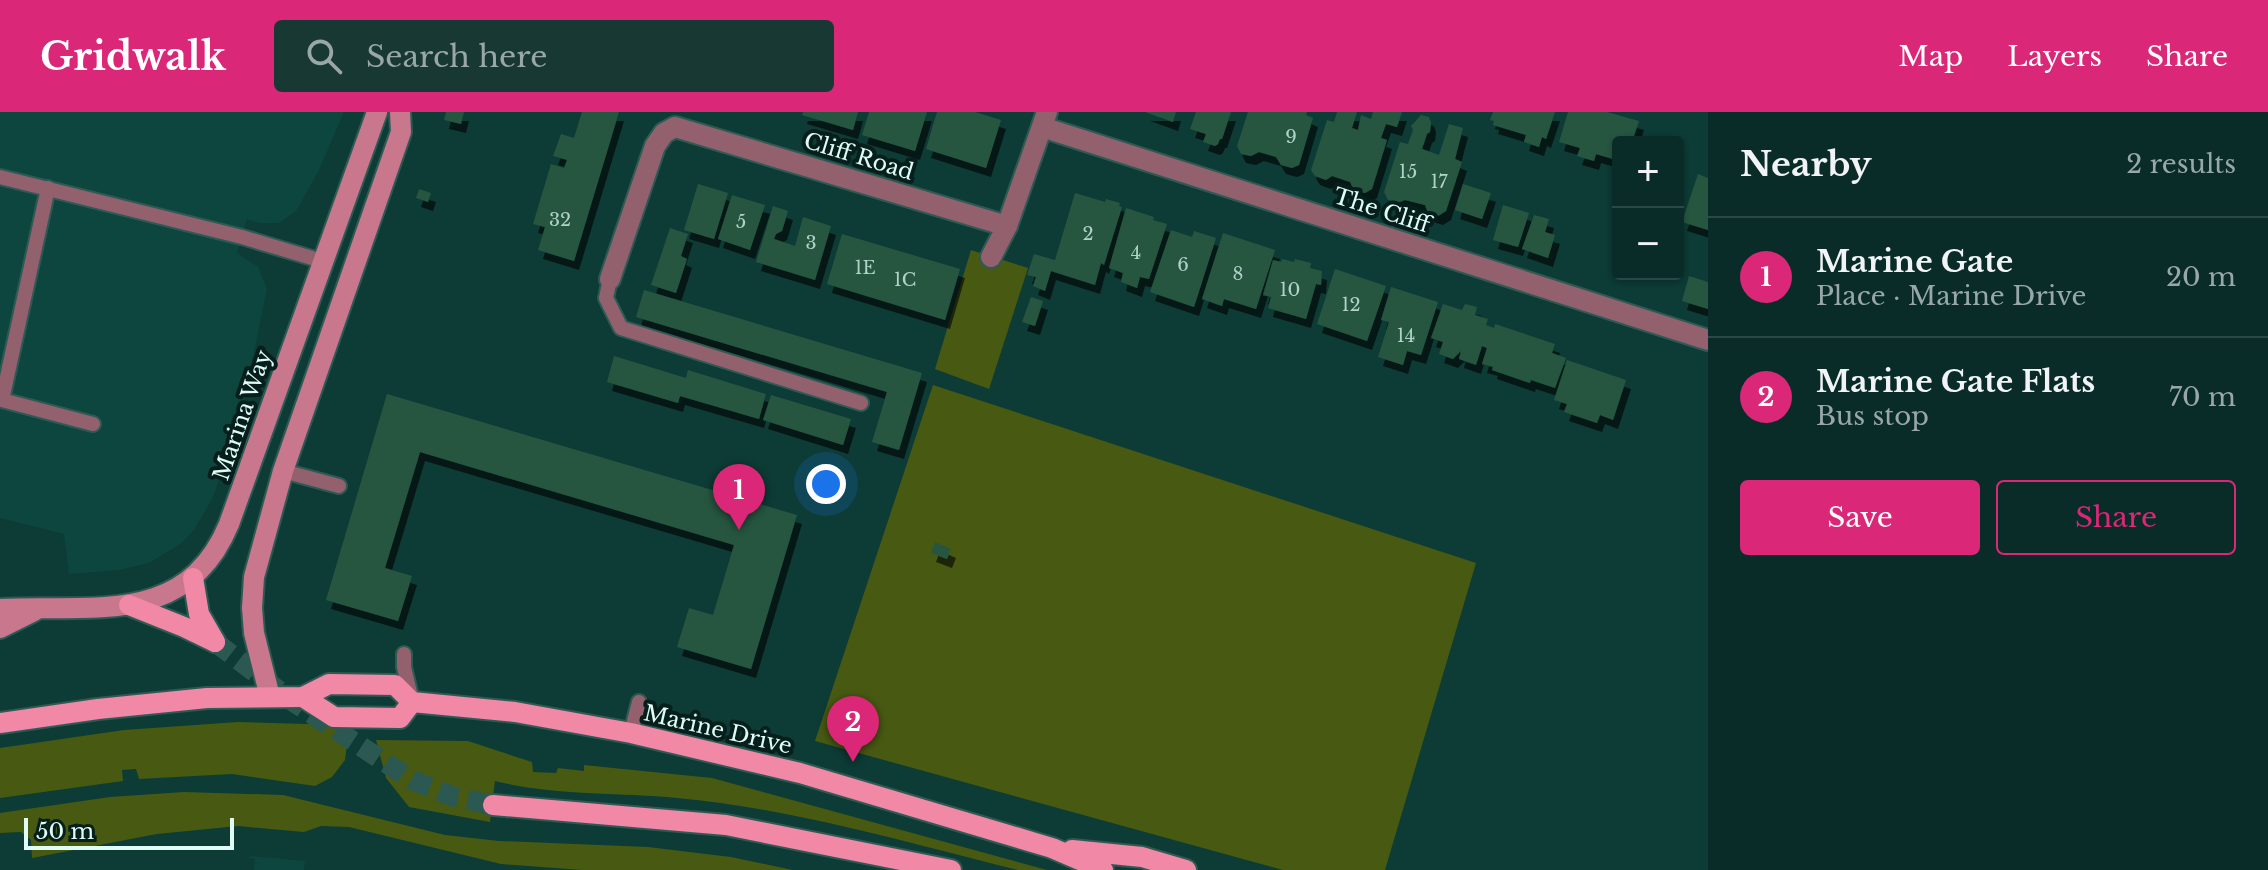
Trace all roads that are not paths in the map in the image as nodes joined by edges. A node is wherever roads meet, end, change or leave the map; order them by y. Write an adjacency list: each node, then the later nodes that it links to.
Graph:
1 (377, 112): 8 (street, Marina Way)
2 (400, 112): 13 (street)
3 (1044, 119): 6 (street); 10 (street, The Cliff)
4 (0, 177): 5 (lane)
5 (48, 188): 8 (lane); 12 (lane)
6 (1007, 226): 7 (street); 9 (street, Cliff Road)
7 (991, 257)
8 (322, 261): 15 (street, Marina Way)
9 (610, 279): 11 (lane)
10 (1708, 340)
11 (861, 403)
12 (93, 424)
13 (283, 471): 14 (lane); 21 (street)
14 (339, 486)
15 (193, 578): 16 (street, Marina Way); 16 (main road)
16 (129, 605): 17 (street, Marina Way)
17 (41, 607): 18 (street, Marina Way); 19 (street, Marina Way)
18 (0, 609)
19 (0, 628)
20 (404, 654): 23 (lane)
21 (270, 697): 22 (main road, Marine Drive); 25 (main road, Marine Drive)
22 (303, 697): 23 (main road, Marine Drive); 23 (main road)
23 (412, 702): 26 (main road, Marine Drive)
24 (639, 702): 26 (lane)
25 (0, 723)
26 (631, 733): 28 (main road, Marine Drive)
27 (493, 805): 29 (main road)
28 (1052, 848): 30 (main road, Marine Drive); 31 (main road, Marine Drive)
29 (951, 870)
30 (1103, 870)
31 (1186, 870)

